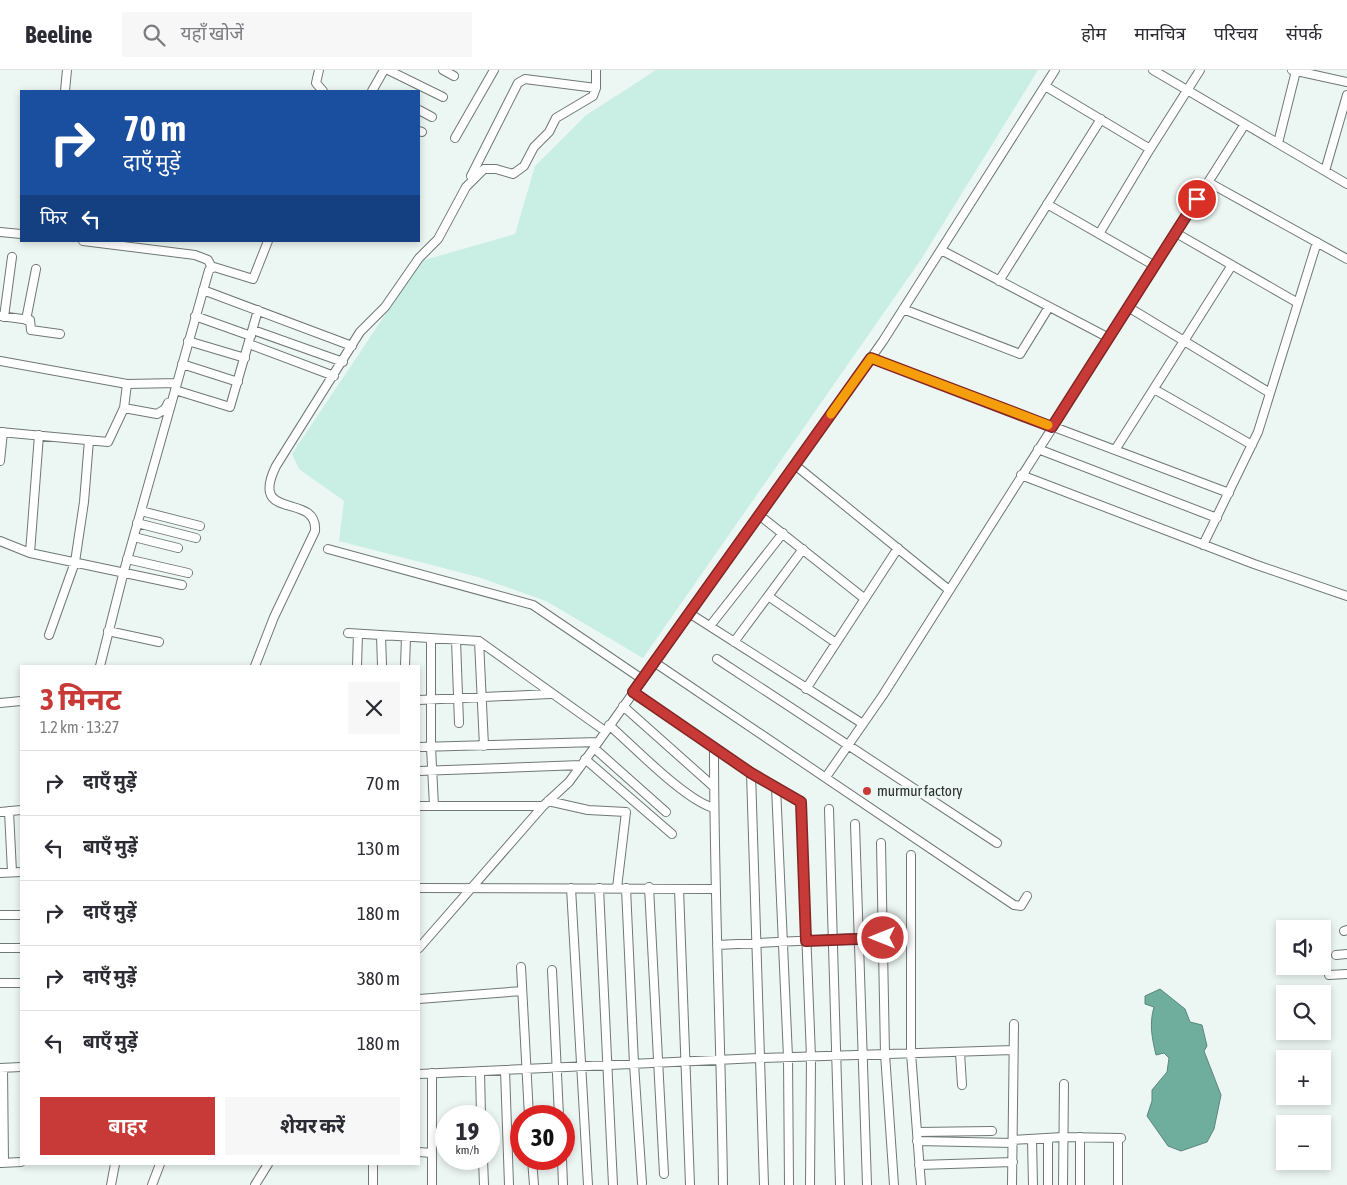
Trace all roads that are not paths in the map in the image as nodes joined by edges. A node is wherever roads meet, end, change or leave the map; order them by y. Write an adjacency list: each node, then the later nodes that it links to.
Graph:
1 (67, 70): 17 (street)
2 (319, 70): 18 (street)
3 (384, 70): 16 (street)
4 (388, 70): 21 (street)
5 (443, 70): 12 (street)
6 (494, 70): 26 (street)
7 (596, 70): 15 (street)
8 (1055, 70): 14 (street)
9 (1153, 70): 19 (street)
10 (1200, 70): 19 (street)
11 (1294, 70): 13 (street); 27 (street)
12 (454, 76)
13 (1347, 82)
14 (1045, 86): 24 (street); 41 (street)
15 (596, 88): 32 (street); 32 (street)
16 (373, 89)
17 (65, 90)
18 (325, 90)
19 (1187, 90): 25 (street); 28 (street)
20 (1347, 95): 29 (street)
21 (443, 97)
22 (420, 110): 23 (street)
23 (432, 116)
24 (1101, 120): 28 (street); 33 (street)
25 (1245, 124): 27 (street); 30 (street)
26 (455, 138)
27 (1278, 143): 29 (street)
28 (1150, 149): 37 (street)
29 (1325, 171): 31 (street)
30 (1208, 182): 35 (street); 40 (street)
31 (1347, 184)
32 (466, 187): 63 (street)
33 (1047, 204): 37 (street); 48 (street)
34 (0, 232): 36 (street)
35 (1176, 233): 44 (street); 45 (street)
36 (20, 234)
37 (1099, 234): 45 (street)
38 (95, 242): 46 (street)
39 (268, 242): 46 (street)
40 (1318, 242): 43 (street); 50 (street)
41 (941, 250): 48 (street); 53 (street)
42 (12, 257): 56 (street)
43 (1347, 258)
44 (1232, 265): 50 (street); 62 (street)
45 (1155, 266): 52 (street)
46 (212, 268): 49 (street)
47 (36, 269): 57 (street)
48 (999, 280): 51 (street)
49 (203, 290): 54 (street); 55 (street)
50 (1298, 303): 74 (street)
51 (1049, 307): 53 (street); 60 (street)
52 (1128, 307): 60 (street); 62 (street)
53 (903, 309): 65 (street)
54 (258, 310): 59 (street); 63 (street)
55 (195, 316): 59 (street); 61 (street)
56 (2, 317): 57 (street)
57 (26, 320): 58 (street)
58 (60, 334)
59 (251, 337): 64 (street); 67 (street); 69 (street)
60 (1109, 338): 76 (street)
61 (188, 341): 64 (street); 68 (street)
62 (1185, 341): 73 (street); 74 (street)
63 (352, 346): 67 (street)
64 (245, 358): 70 (street)
65 (871, 358): 76 (street); 84 (street)
66 (0, 361): 71 (street)
67 (343, 362): 69 (street)
68 (182, 364): 70 (street); 72 (street)
69 (334, 376): 128 (street)
70 (238, 382): 72 (street)
71 (127, 384): 72 (street); 75 (street)
72 (176, 386): 75 (street); 87 (street)
73 (1154, 389): 80 (street); 82 (street)
74 (1270, 394): 80 (street)
75 (124, 408): 79 (street)
76 (1052, 427): 81 (street); 82 (street)
77 (2, 432): 78 (street); 83 (street)
78 (39, 436): 79 (street); 101 (street)
79 (89, 440): 103 (street)
80 (1252, 445): 86 (street)
81 (1038, 450): 85 (street); 89 (street)
82 (1115, 450): 86 (street)
83 (0, 461)
84 (795, 465): 88 (street); 98 (street)
85 (1021, 475): 96 (street); 107 (street)
86 (1229, 493): 89 (street)
87 (141, 511): 90 (street); 91 (street)
88 (759, 515): 92 (street); 111 (street)
89 (1217, 518): 96 (street)
90 (138, 523): 93 (street); 94 (street)
91 (200, 526)
92 (782, 533): 100 (street); 112 (street)
93 (134, 537): 97 (street); 102 (street)
94 (196, 538)
95 (0, 541): 101 (street)
96 (1204, 545): 109 (street)
97 (178, 548)
98 (898, 548): 107 (street); 110 (street)
99 (328, 549): 132 (street)
100 (802, 549): 108 (street); 110 (street)
101 (30, 553): 103 (street)
102 (127, 559): 104 (street); 105 (street)
103 (75, 562): 104 (street); 116 (street)
104 (124, 571): 106 (street); 113 (street)
105 (188, 573)
106 (182, 585)
107 (949, 590): 144 (street)
108 (768, 596): 123 (street); 124 (street)
109 (1347, 596)
110 (865, 599): 124 (street)
111 (689, 613): 112 (street); 126 (street)
112 (710, 626): 123 (street)
113 (108, 631): 121 (street); 127 (street)
114 (348, 633): 115 (street)
115 (358, 634): 117 (street); 129 (street)
116 (49, 635)
117 (381, 635): 118 (street); 130 (street)
118 (406, 637): 119 (street); 131 (street)
119 (431, 638): 120 (street); 138 (street)
120 (456, 640): 122 (street); 137 (street)
121 (159, 642)
122 (479, 642): 135 (street); 136 (street)
123 (734, 642): 133 (street)
124 (836, 643): 133 (street)
125 (716, 659): 148 (street)
126 (654, 662): 132 (street); 156 (street)
127 (100, 665)
128 (255, 665)
129 (357, 665)
130 (382, 665)
131 (405, 665)
132 (642, 679): 134 (street)
133 (806, 689): 144 (street)
134 (633, 692): 142 (street); 151 (street)
135 (550, 694): 136 (street); 145 (street)
136 (483, 697): 137 (street); 147 (street)
137 (458, 698): 138 (street); 143 (street)
138 (431, 699): 139 (street); 150 (street)
139 (420, 700)
140 (20, 701): 141 (street)
141 (0, 703)
142 (622, 706): 145 (street); 157 (street)
143 (459, 723)
144 (863, 724): 148 (street)
145 (607, 728): 146 (street); 162 (street)
146 (596, 745): 147 (street); 152 (street); 167 (street)
147 (484, 746): 150 (street)
148 (848, 746): 156 (street); 171 (street)
149 (420, 747): 150 (street)
150 (431, 748): 154 (street)
151 (714, 748): 155 (street); 157 (street)
152 (583, 762): 154 (street); 159 (street); 169 (street)
153 (420, 771): 154 (street)
154 (432, 772): 161 (street)
155 (751, 773): 158 (street); 194 (street)
156 (826, 777): 185 (street)
157 (714, 787): 162 (street)
158 (776, 787): 192 (street); 193 (street)
159 (546, 804): 161 (street); 176 (street); 180 (street)
160 (420, 806): 161 (street)
161 (434, 806)
162 (714, 808): 184 (street)
163 (829, 809): 190 (street)
164 (20, 810): 165 (street)
165 (9, 811): 166 (street); 173 (street)
166 (0, 812)
167 (666, 812)
168 (855, 824): 188 (street)
169 (672, 834)
170 (881, 843): 189 (street)
171 (996, 843)
172 (911, 855): 191 (street)
173 (12, 872): 174 (street); 175 (street)
174 (20, 872)
175 (0, 873)
176 (474, 887): 177 (street); 178 (street); 196 (street)
177 (420, 888)
178 (571, 888): 179 (street); 225 (street)
179 (599, 888): 180 (street); 223 (street)
180 (617, 888): 181 (street)
181 (626, 888): 182 (street); 222 (street)
182 (649, 888): 183 (street); 221 (street)
183 (679, 889): 184 (street); 220 (street)
184 (715, 889): 195 (street)
185 (1027, 896)
186 (0, 915): 187 (street)
187 (20, 915)
188 (858, 938): 189 (street); 190 (street); 214 (street)
189 (883, 938): 191 (street); 213 (street)
190 (832, 939): 192 (street); 215 (street)
191 (911, 939): 212 (street)
192 (806, 941): 193 (street); 217 (street)
193 (781, 942): 194 (street); 216 (street)
194 (755, 943): 195 (street); 218 (street)
195 (717, 945): 219 (street)
196 (420, 947)
197 (0, 948): 198 (street)
198 (20, 948)
199 (1347, 954): 200 (street)
200 (1336, 955)
201 (521, 967): 207 (street)
202 (552, 970): 227 (street)
203 (1347, 974): 204 (street)
204 (1329, 976)
205 (0, 983): 206 (street)
206 (20, 983)
207 (522, 991): 208 (street); 228 (street)
208 (420, 1000)
209 (1014, 1024): 210 (street)
210 (1013, 1050): 211 (street); 245 (street)
211 (960, 1052): 212 (street); 234 (street)
212 (911, 1053): 213 (street); 239 (street)
213 (885, 1054): 214 (street); 279 (street)
214 (861, 1055): 215 (street); 278 (street)
215 (834, 1056): 217 (street); 277 (street)
216 (788, 1057): 217 (street); 218 (street); 275 (street)
217 (811, 1057): 276 (street)
218 (759, 1058): 219 (street); 274 (street)
219 (722, 1060): 220 (street); 273 (street)
220 (684, 1062): 221 (street); 272 (street)
221 (658, 1063): 222 (street); 259 (street)
222 (634, 1064): 223 (street); 260 (street)
223 (608, 1065): 225 (street); 271 (street)
224 (20, 1067): 226 (street)
225 (582, 1067): 227 (street); 270 (street)
226 (2, 1068): 250 (street)
227 (556, 1068): 228 (street); 237 (street)
228 (526, 1069): 229 (street); 236 (street)
229 (505, 1070): 230 (street); 267 (street)
230 (480, 1071): 231 (street); 235 (street)
231 (432, 1073): 232 (street); 247 (street)
232 (420, 1074)
233 (1064, 1084): 240 (street)
234 (962, 1085)
235 (481, 1105)
236 (528, 1105)
237 (558, 1105)
238 (992, 1131): 239 (street)
239 (917, 1132): 244 (street)
240 (1062, 1137): 241 (street); 242 (street); 284 (street)
241 (1048, 1138): 243 (street); 283 (street)
242 (1080, 1138): 285 (street); 286 (street)
243 (1032, 1140): 245 (street); 282 (street)
244 (917, 1141): 245 (street); 255 (street)
245 (1013, 1142): 249 (street)
246 (420, 1152): 247 (street)
247 (432, 1153): 265 (street)
248 (20, 1162): 250 (street)
249 (1013, 1162): 255 (street); 281 (street)
250 (2, 1163)
251 (115, 1165): 261 (street)
252 (160, 1165): 262 (street)
253 (267, 1165): 263 (street)
254 (373, 1165): 264 (street)
255 (919, 1165): 280 (street)
256 (483, 1170): 266 (street)
257 (533, 1170): 268 (street)
258 (562, 1170): 269 (street)
259 (664, 1174)
260 (642, 1183)
261 (111, 1185)
262 (152, 1185)
263 (255, 1185)
264 (373, 1185)
265 (432, 1185)
266 (484, 1185)
267 (509, 1185)
268 (534, 1185)
269 (563, 1185)
270 (588, 1185)
271 (613, 1185)
272 (690, 1185)
273 (723, 1185)
274 (764, 1185)
275 (789, 1185)
276 (810, 1185)
277 (840, 1185)
278 (867, 1185)
279 (894, 1185)
280 (921, 1185)
281 (1012, 1185)
282 (1033, 1185)
283 (1048, 1185)
284 (1063, 1185)
285 (1080, 1185)
286 (1118, 1185)

